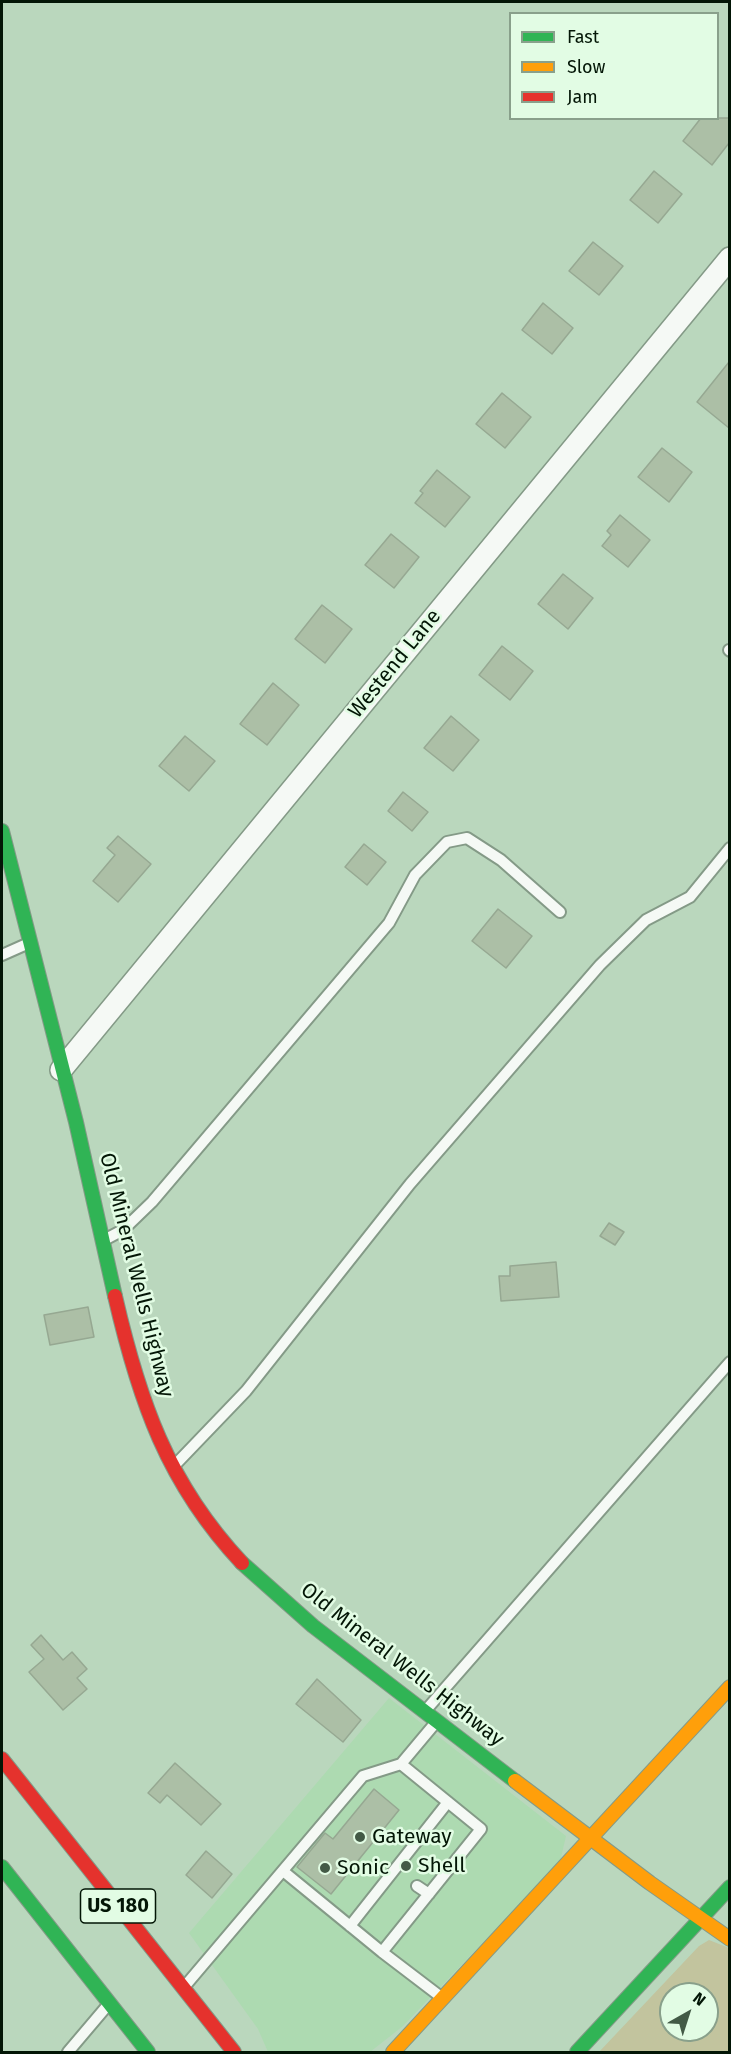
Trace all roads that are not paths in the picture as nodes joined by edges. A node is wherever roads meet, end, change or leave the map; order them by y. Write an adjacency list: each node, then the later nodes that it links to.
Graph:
1 (729, 258): 7 (street, Westend Lane)
2 (2, 831): 5 (street, Old Mineral Wells Highway)
3 (729, 848): 10 (lane)
4 (560, 912): 8 (lane)
5 (30, 943): 6 (lane); 7 (street, Old Mineral Wells Highway)
6 (2, 955)
7 (61, 1070): 8 (street, Old Mineral Wells Highway)
8 (104, 1240): 10 (street, Old Mineral Wells Highway)
9 (729, 1362): 12 (lane)
10 (172, 1468): 12 (street, Old Mineral Wells Highway)
11 (729, 1687): 19 (street)
12 (425, 1710): 13 (street, Old Mineral Wells Highway)
13 (438, 1720): 15 (lane); 19 (street, Old Mineral Wells Highway)
14 (2, 1759): 35 (street, US 180)
15 (401, 1764): 16 (lane); 24 (lane)
16 (447, 1802): 17 (lane); 21 (lane)
17 (427, 1829): 18 (lane); 32 (lane)
18 (436, 1836)
19 (591, 1841): 31 (street, Old Mineral Wells Highway); 36 (street)
20 (450, 1847): 21 (lane)
21 (460, 1855): 25 (lane)
22 (435, 1866): 25 (lane)
23 (2, 1867): 37 (street, US 180)
24 (283, 1871): 32 (lane); 35 (lane)
25 (445, 1874): 28 (lane)
26 (417, 1886): 28 (lane)
27 (729, 1887): 31 (street)
28 (429, 1894): 30 (lane)
29 (402, 1907): 30 (lane)
30 (412, 1915): 34 (lane)
31 (700, 1920): 33 (street, Old Mineral Wells Highway); 42 (street)
32 (350, 1926): 34 (lane)
33 (729, 1940)
34 (382, 1952): 36 (lane)
35 (183, 1989): 40 (street, US 180)
36 (444, 1999): 41 (street)
37 (109, 2004): 38 (lane); 39 (street, US 180)
38 (68, 2052)
39 (148, 2052)
40 (234, 2052)
41 (393, 2052)
42 (578, 2052)

